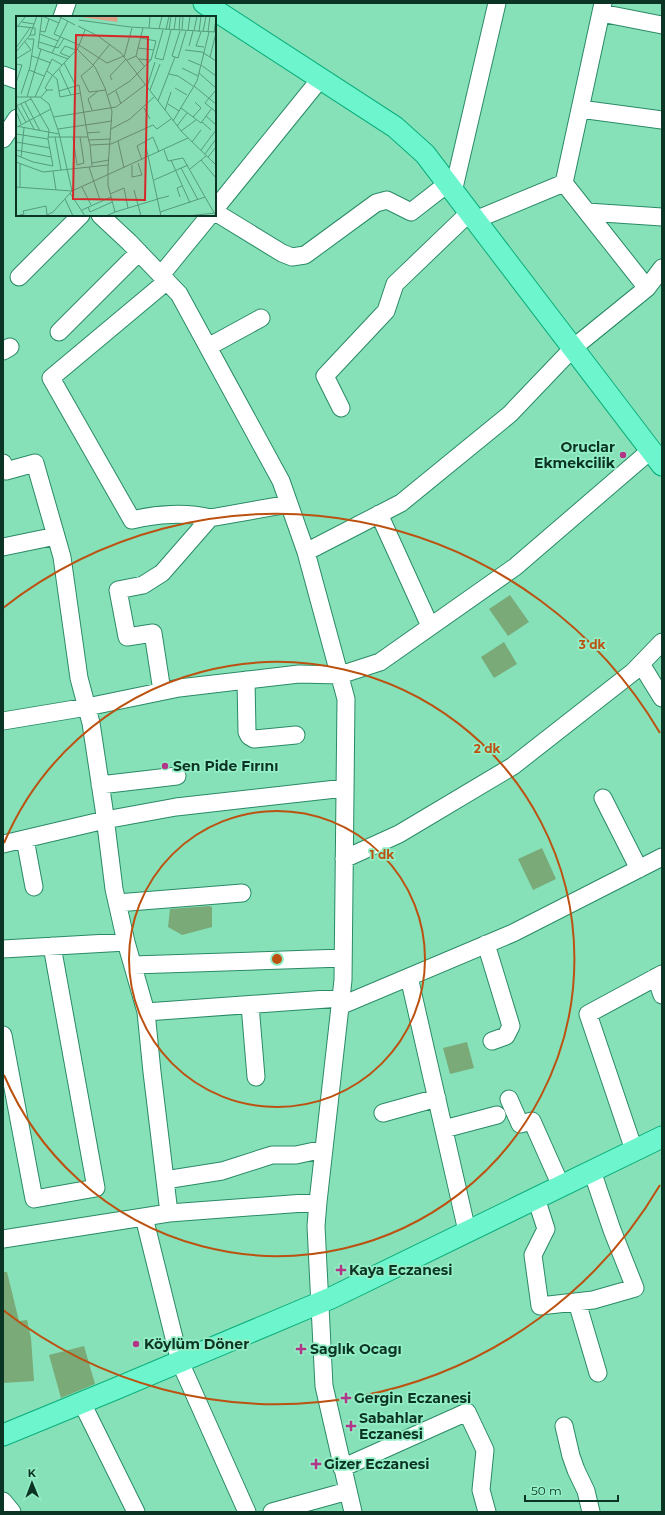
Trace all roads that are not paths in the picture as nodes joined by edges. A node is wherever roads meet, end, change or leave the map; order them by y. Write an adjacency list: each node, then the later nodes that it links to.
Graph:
1 (67, 3): 5 (street)
2 (204, 3): 8 (main road)
3 (497, 3): 13 (street)
4 (602, 8): 6 (street); 10 (street)
5 (62, 16)
6 (662, 25)
7 (3, 75): 9 (street)
8 (321, 78): 13 (main road); 14 (street)
9 (16, 80)
10 (580, 109): 11 (street); 12 (street)
11 (662, 120)
12 (564, 183): 15 (street); 20 (street)
13 (450, 188): 16 (street); 20 (main road)
14 (216, 208)
15 (587, 212): 21 (street); 26 (street)
16 (216, 213)
17 (80, 216): 24 (street)
18 (101, 216): 22 (street)
19 (209, 216): 25 (street)
20 (472, 217): 30 (main road); 31 (street)
21 (662, 217)
22 (139, 252): 25 (street); 28 (street)
23 (662, 268): 26 (street)
24 (19, 277)
25 (164, 278): 29 (street); 36 (street)
26 (647, 288): 30 (street)
27 (261, 318): 29 (street)
28 (59, 332)
29 (208, 347): 34 (street)
30 (573, 348): 32 (main road); 35 (street)
31 (341, 408)
32 (656, 457): 40 (street)
33 (4, 470): 37 (street)
34 (289, 504): 36 (street); 39 (street)
35 (378, 514): 39 (street); 40 (street)
36 (210, 518): 45 (street)
37 (56, 536): 38 (street); 47 (street)
38 (3, 547)
39 (306, 552): 43 (street)
40 (430, 626): 43 (street)
41 (662, 642): 42 (street)
42 (641, 664): 46 (street); 58 (street)
43 (340, 675): 44 (street); 52 (street)
44 (246, 680): 45 (street); 49 (street)
45 (162, 691): 47 (street)
46 (662, 698)
47 (87, 707): 48 (street); 51 (street)
48 (3, 721)
49 (296, 735)
50 (177, 776): 51 (street)
51 (100, 785): 54 (street)
52 (345, 788): 54 (street); 58 (street)
53 (603, 798): 59 (street)
54 (105, 820): 55 (street); 62 (street)
55 (25, 839): 56 (street); 60 (street)
56 (3, 844)
57 (662, 857): 59 (street)
58 (344, 859): 67 (street)
59 (639, 868): 64 (street)
60 (34, 886)
61 (242, 893): 62 (street)
62 (117, 903): 63 (street)
63 (126, 942): 65 (street); 68 (street)
64 (486, 944): 70 (street); 76 (street)
65 (52, 946): 66 (street); 75 (street)
66 (3, 949)
67 (344, 958): 68 (street); 72 (street)
68 (132, 965): 74 (street)
69 (659, 976): 71 (street); 85 (street)
70 (409, 977): 72 (street); 78 (street)
71 (662, 995)
72 (341, 1002): 73 (street); 84 (street)
73 (250, 1005): 74 (street); 77 (street)
74 (146, 1012): 87 (street)
75 (3, 1035)
76 (492, 1041)
77 (256, 1077)
78 (437, 1098): 80 (street); 82 (street)
79 (509, 1099): 88 (street)
80 (383, 1114)
81 (497, 1115): 82 (street)
82 (444, 1129): 93 (street)
83 (662, 1136): 85 (main road)
84 (324, 1149): 87 (street); 90 (street)
85 (634, 1150): 86 (main road)
86 (592, 1171): 88 (main road); 95 (street)
87 (165, 1180): 91 (street)
88 (561, 1186): 89 (main road)
89 (536, 1198): 93 (main road); 95 (street)
90 (318, 1202): 91 (street); 96 (street)
91 (169, 1212): 92 (street)
92 (144, 1217): 94 (street); 97 (street)
93 (467, 1231): 96 (main road)
94 (3, 1239)
95 (577, 1302): 98 (street)
96 (320, 1303): 97 (main road); 102 (street)
97 (180, 1362): 99 (main road); 107 (street)
98 (598, 1373)
99 (82, 1403): 101 (main road); 106 (street)
100 (564, 1426): 111 (street)
101 (3, 1435)
102 (342, 1468): 103 (street); 110 (street)
103 (348, 1491): 108 (street); 109 (street)
104 (3, 1501): 105 (street)
105 (12, 1512)
106 (136, 1512)
107 (247, 1512)
108 (272, 1512)
109 (352, 1512)
110 (487, 1512)
111 (591, 1512)

